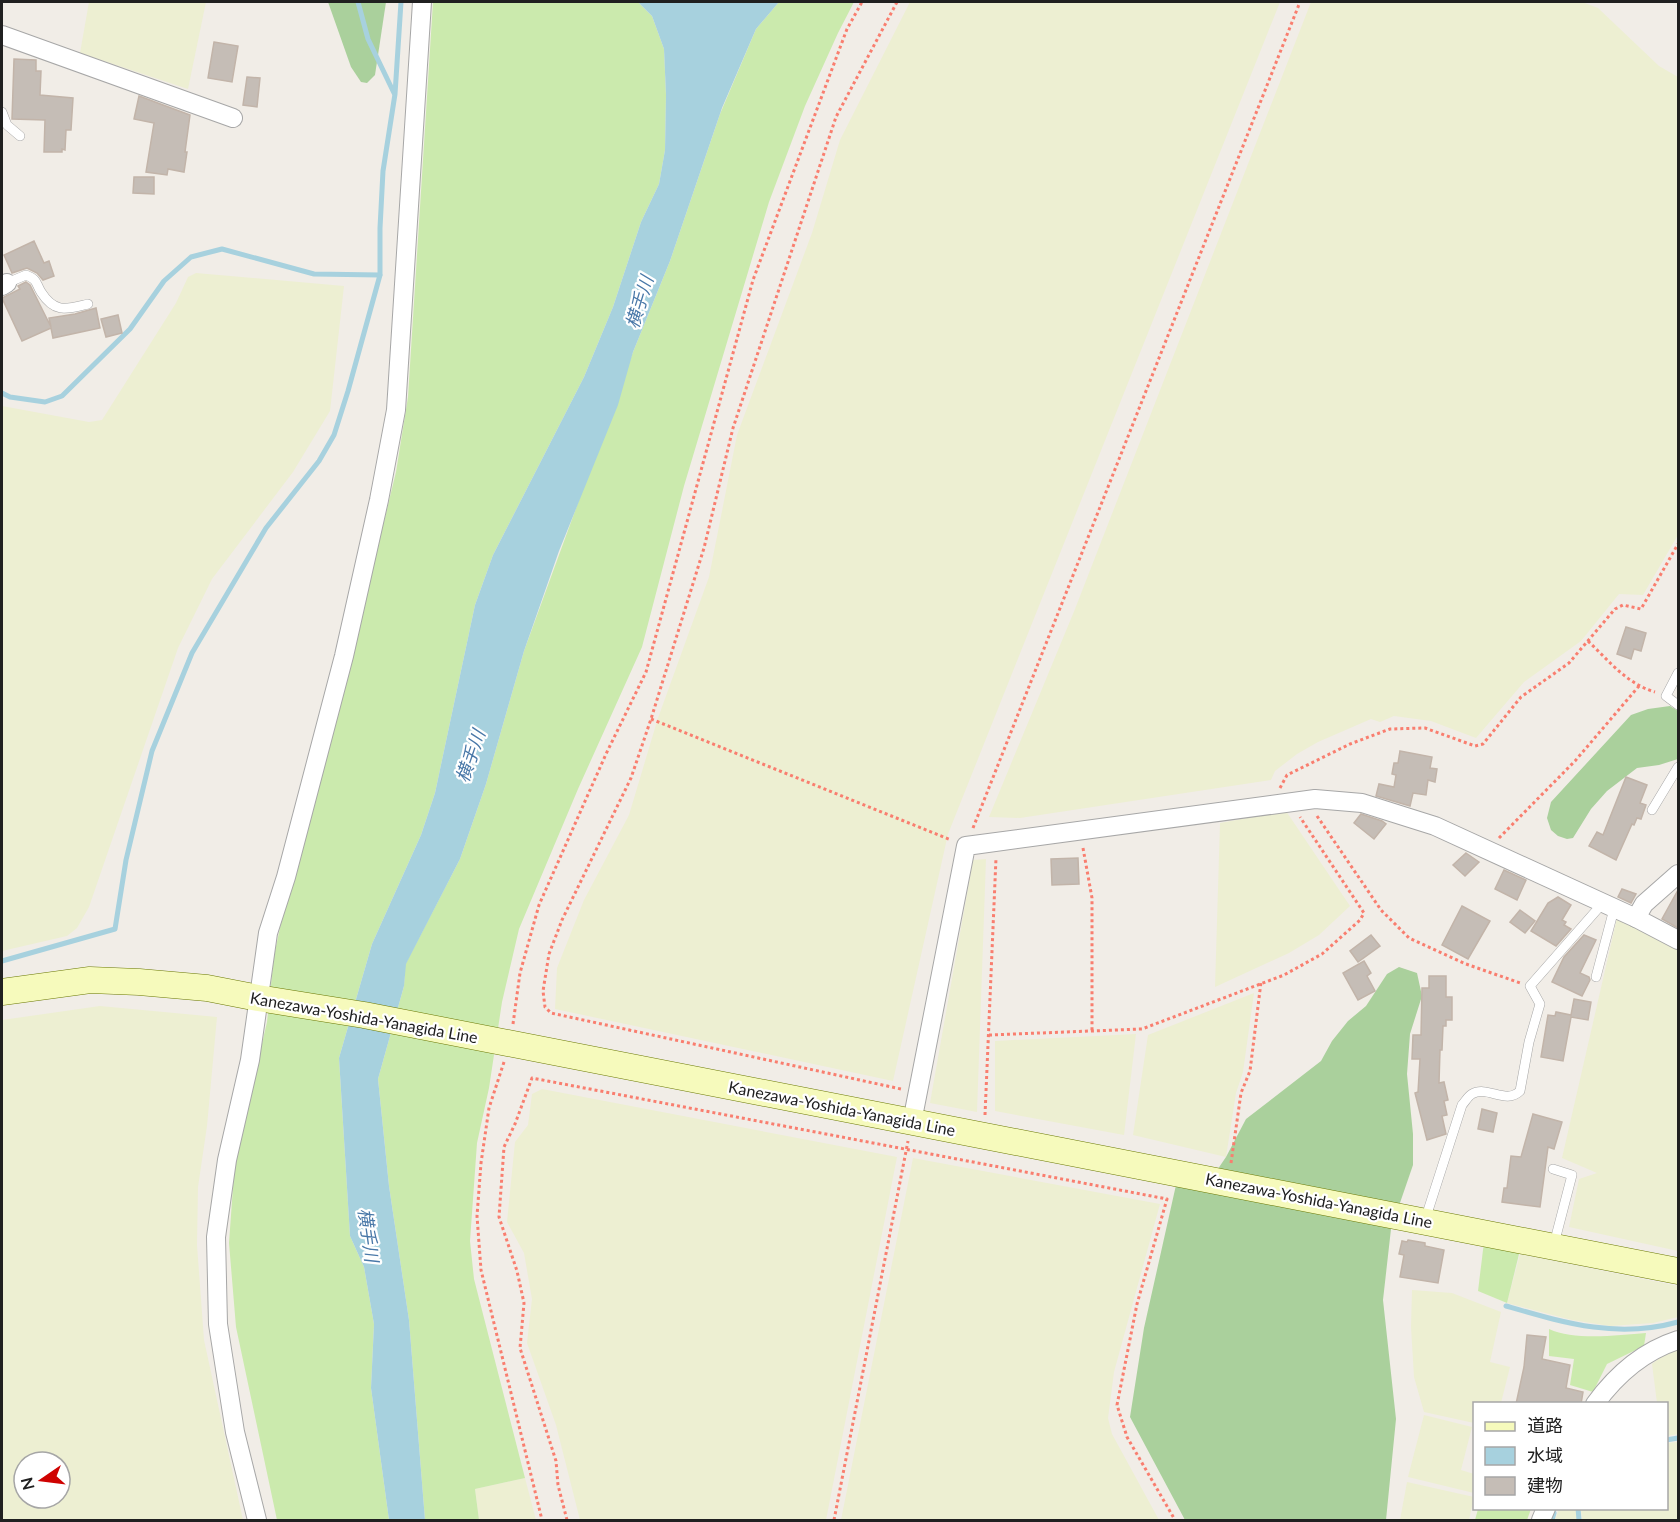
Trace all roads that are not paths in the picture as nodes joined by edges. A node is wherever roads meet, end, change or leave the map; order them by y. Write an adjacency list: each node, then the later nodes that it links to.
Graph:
1 (422, 2): 18 (street)
2 (2, 34): 4 (street)
3 (2, 112): 5 (lane)
4 (233, 118)
5 (20, 136)
6 (4, 284): 7 (lane)
7 (88, 304)
8 (1678, 674): 9 (lane)
9 (1678, 705)
10 (1678, 767): 11 (lane)
11 (1652, 810)
12 (1678, 874): 14 (street)
13 (1608, 907): 14 (street); 16 (lane); 19 (street); 21 (lane)
14 (1636, 918): 15 (street)
15 (1678, 940)
16 (1596, 977)
17 (2, 992): 18 (main road, Kanezawa-Yoshida-Yanagida Line)
18 (258, 998): 19 (main road, Kanezawa-Yoshida-Yanagida Line); 26 (street)
19 (912, 1122): 21 (main road, Kanezawa-Yoshida-Yanagida Line)
20 (1553, 1169): 22 (lane)
21 (1424, 1221): 22 (main road, Kanezawa-Yoshida-Yanagida Line)
22 (1554, 1246): 23 (main road, Kanezawa-Yoshida-Yanagida Line)
23 (1678, 1271)
24 (1678, 1340): 25 (street)
25 (1596, 1402)
26 (257, 1521)

